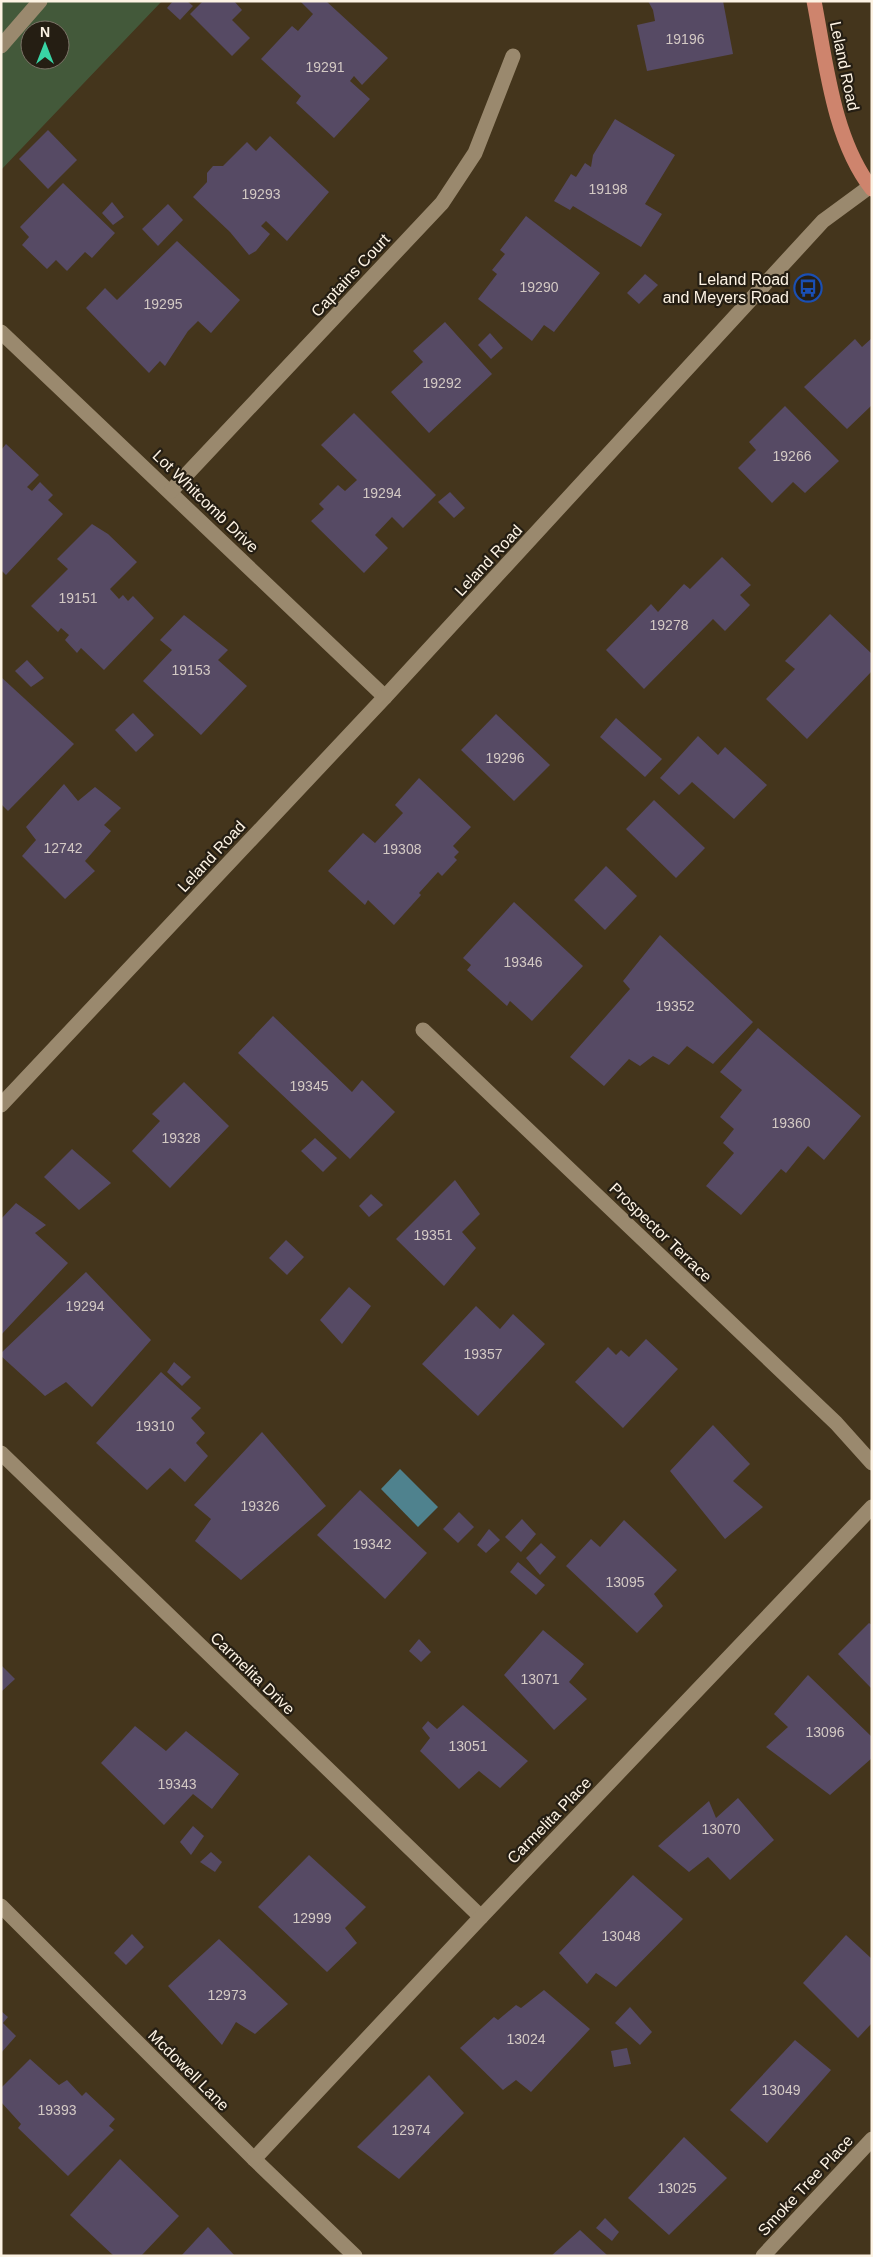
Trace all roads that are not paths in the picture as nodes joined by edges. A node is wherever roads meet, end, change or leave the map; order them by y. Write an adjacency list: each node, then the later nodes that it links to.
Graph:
1 (40, 1): 3 (street)
2 (814, 1): 5 (main road, Leland Road)
3 (1, 46)
4 (513, 56): 7 (street, Captains Court)
5 (871, 187): 8 (street, Leland Road)
6 (1, 332): 7 (street, Lot Whitcomb Drive)
7 (171, 491): 8 (street, Lot Whitcomb Drive)
8 (385, 697): 10 (street, Leland Road)
9 (423, 1030): 12 (street, Prospector Terrace)
10 (1, 1105)
11 (1, 1453): 15 (street, Carmelita Drive)
12 (872, 1463)
13 (872, 1507): 15 (street, Carmelita Place)
14 (1, 1906): 17 (street, Mcdowell Lane)
15 (481, 1917): 17 (street, Carmelita Place)
16 (872, 2139): 18 (street, Smoke Tree Place)
17 (254, 2159): 19 (street, Mcdowell Lane)
18 (770, 2253)
19 (355, 2256)

